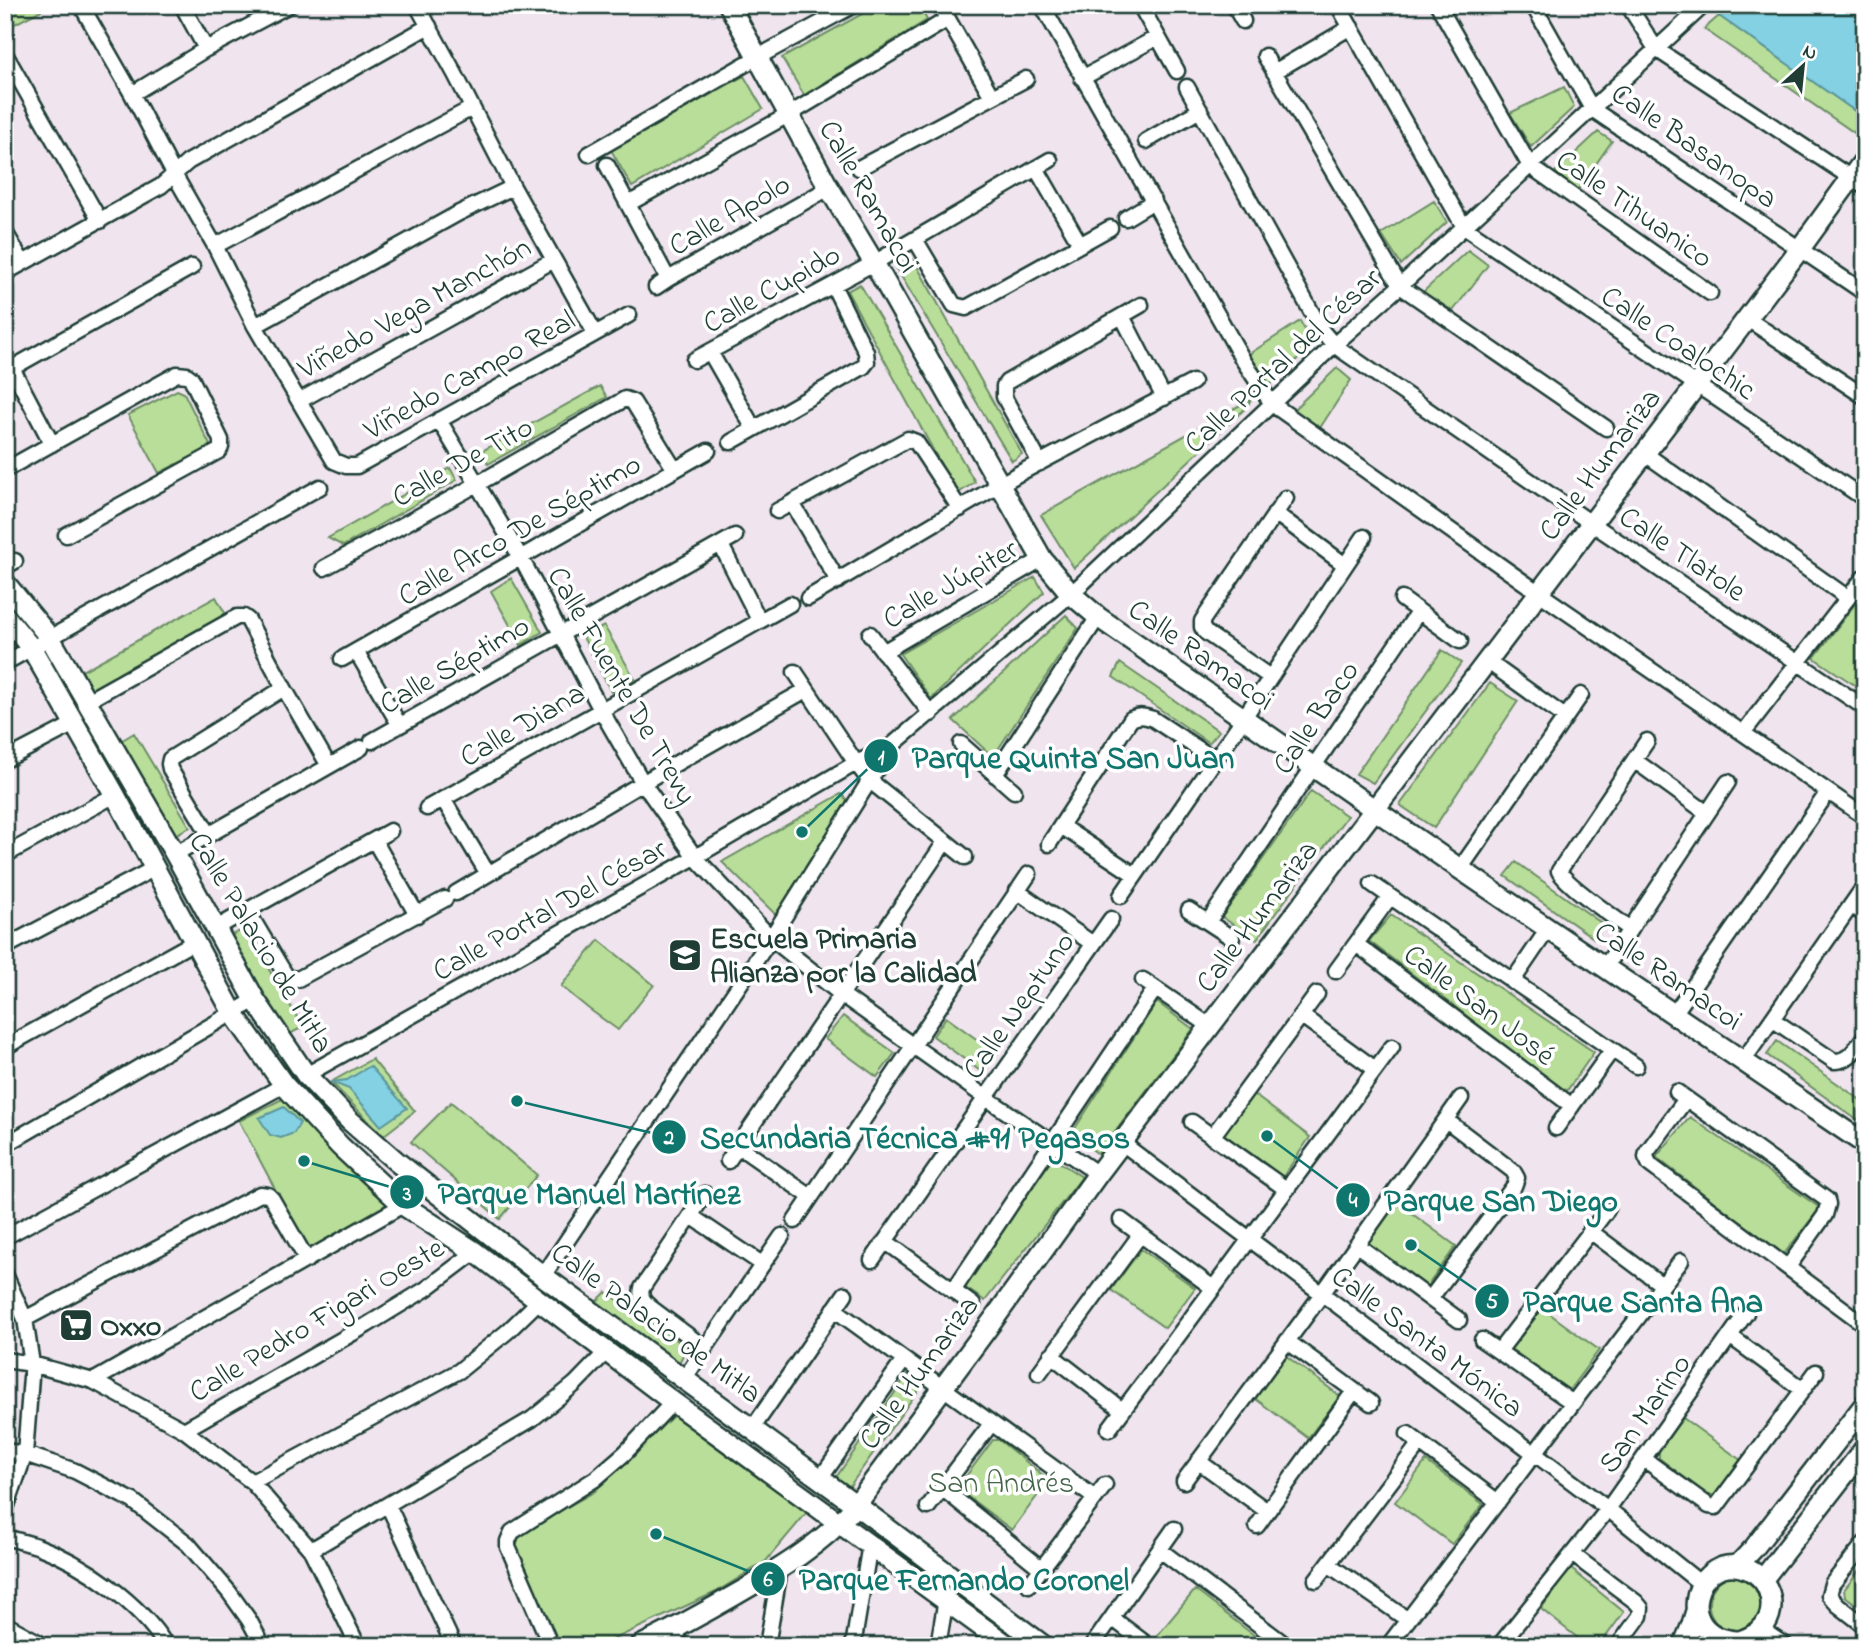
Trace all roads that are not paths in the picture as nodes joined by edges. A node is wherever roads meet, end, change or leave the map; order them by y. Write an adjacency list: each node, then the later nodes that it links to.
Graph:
1 (81, 5): 31 (street)
2 (182, 5): 21 (street)
3 (289, 5): 21 (street)
4 (418, 5): 18 (street)
5 (729, 5): 25 (main road, Calle Ramacoi)
6 (854, 5): 25 (street)
7 (940, 5): 16 (street)
8 (1042, 5): 28 (street)
9 (1140, 5): 20 (street)
10 (1234, 5): 17 (street)
11 (1338, 5): 19 (street)
12 (1438, 5): 42 (street)
13 (1533, 5): 34 (street, Calle Basanopa)
14 (1628, 5): 22 (street)
15 (1704, 5): 22 (street, Calle Portal del César)
16 (948, 19): 32 (street); 36 (street)
17 (1243, 21)
18 (429, 26): 33 (street); 45 (street)
19 (1351, 27): 27 (street); 53 (street)
20 (1158, 37): 26 (street); 28 (street)
21 (206, 49): 31 (street)
22 (1656, 50): 34 (street, Calle Portal del César); 46 (street)
23 (5, 54): 52 (street)
24 (1265, 56): 27 (street)
25 (756, 58): 36 (main road, Calle Ramacoi); 38 (street)
26 (1177, 71)
27 (1275, 72): 66 (street)
28 (1082, 78): 49 (street)
29 (1026, 79): 32 (street)
30 (1187, 87): 35 (street)
31 (132, 94): 45 (street)
32 (992, 97): 43 (street)
33 (472, 108): 47 (street); 58 (street)
34 (1592, 109): 42 (street, Calle Portal del César); 59 (street, Calle Basanopa)
35 (1200, 110): 37 (street); 75 (street)
36 (790, 114): 48 (main road, Calle Ramacoi); 50 (street)
37 (1146, 141)
38 (589, 154)
39 (1865, 159): 46 (main road, Calle Humariza)
40 (1050, 160): 44 (street, Calle Cupido)
41 (607, 165): 50 (street)
42 (1530, 166): 53 (street, Calle Portal del César); 67 (street, Calle Tihuanico)
43 (859, 168)
44 (1036, 168): 56 (street, Calle Cupido); 57 (street)
45 (174, 174): 52 (street); 58 (street)
46 (1858, 182): 59 (main road, Calle Humariza)
47 (513, 187): 60 (street); 73 (street)
48 (829, 188): 50 (street, Calle Apolo); 62 (main road, Calle Ramacoi)
49 (1154, 201): 51 (street); 84 (street)
50 (628, 204)
51 (1126, 218)
52 (100, 221): 61 (street)
53 (1464, 227): 66 (street, Calle Portal del César); 80 (street, Calle Coalochic)
54 (1110, 228): 57 (street)
55 (5, 232): 61 (street)
56 (915, 239): 57 (street); 62 (street, Calle Cupido)
57 (1080, 244)
58 (215, 246): 73 (street)
59 (1799, 250): 68 (street, Calle Basanopa); 72 (main road, Calle Humariza)
60 (554, 260): 74 (street); 83 (street, Viñedo Vega Manchón)
61 (23, 263): 64 (street)
62 (874, 263): 65 (street, Calle Cupido); 96 (main road, Calle Ramacoi)
63 (192, 267): 78 (street)
64 (5, 273)
65 (833, 285): 76 (street, Calle Cupido); 87 (street)
66 (1400, 286): 75 (street, Calle Portal del César); 86 (street)
67 (1710, 293)
68 (1865, 293)
69 (1141, 305): 71 (street)
70 (629, 315): 74 (street, Viñedo Campo Real)
71 (1122, 316): 82 (street); 92 (street)
72 (1746, 318): 80 (main road, Calle Humariza); 81 (street)
73 (255, 326): 83 (street)
74 (595, 333): 85 (street, Viñedo Campo Real)
75 (1334, 345): 84 (street, Calle Portal del César); 104 (street, Calle Tlatole)
76 (710, 352): 77 (street, Calle Cupido); 87 (street)
77 (694, 360)
78 (9, 370): 89 (street)
79 (1193, 382): 82 (street)
80 (1696, 385): 91 (main road, Calle Humariza); 99 (street, Calle Coalochic)
81 (1865, 397)
82 (1164, 398): 92 (street)
83 (299, 401): 85 (street, Viñedo Campo Real)
84 (1272, 404): 116 (street); 117 (street, Calle Portal del César)
85 (439, 420): 95 (street, Calle Fuente De Trevy)
86 (1606, 428)
87 (754, 429): 88 (street)
88 (731, 442)
89 (52, 444): 93 (street); 105 (street)
90 (708, 451): 94 (street, Calle Arco De Séptimo)
91 (1644, 453): 104 (main road, Calle Humariza); 119 (street)
92 (1040, 463): 96 (street)
93 (5, 470)
94 (675, 470): 95 (street, Calle De Tito); 109 (street, Calle Arco De Séptimo)
95 (477, 483): 109 (street, Calle Fuente De Trevy); 112 (street, Calle De Tito)
96 (1001, 485): 101 (street); 110 (main road, Calle Ramacoi)
97 (320, 487): 128 (street)
98 (1286, 498): 103 (street)
99 (1865, 499)
100 (792, 503): 101 (street); 102 (street); 114 (street)
101 (960, 509): 114 (street)
102 (777, 512)
103 (1275, 513): 111 (street); 138 (street)
104 (1591, 523): 116 (main road, Calle Humariza); 136 (street, Calle Tlatole)
105 (66, 535)
106 (734, 536): 108 (street, Calle Séptimo)
107 (1364, 537): 111 (street)
108 (721, 545): 125 (street); 126 (street, Calle Séptimo)
109 (521, 558): 126 (street, Calle Fuente De Trevy); 131 (street, Calle Arco De Séptimo)
110 (1042, 559): 117 (main road, Calle Ramacoi); 132 (street, Calle Júpiter)
111 (1345, 565): 138 (street)
112 (324, 568)
113 (1865, 576): 119 (street)
114 (838, 580): 118 (street)
115 (5, 583): 128 (main road, Calle Palacio de Mitla)
116 (1539, 593): 134 (main road, Calle Humariza); 150 (street)
117 (1071, 594): 124 (main road, Calle Ramacoi); 145 (street, Calle Portal del César)
118 (808, 598)
119 (1848, 598): 136 (street)
120 (1402, 599): 122 (street)
121 (790, 604): 125 (street, Calle Diana)
122 (1419, 611): 129 (street); 159 (street, Calle Baco)
123 (5, 616): 130 (main road, Calle Palacio de Mitla)
124 (1098, 617): 147 (main road, Calle Ramacoi); 160 (street)
125 (760, 620): 144 (street, Calle Diana)
126 (561, 633): 144 (street, Calle Fuente De Trevy); 149 (street, Calle Séptimo)
127 (870, 634): 132 (street)
128 (50, 638): 130 (street); 142 (main road, Calle Palacio de Mitla)
129 (1460, 641)
130 (32, 649): 135 (street); 148 (main road, Calle Palacio de Mitla)
131 (356, 651): 133 (street, Calle Arco De Séptimo); 149 (street)
132 (884, 652): 145 (street)
133 (342, 659)
134 (1487, 661): 146 (street); 169 (main road, Calle Humariza)
135 (5, 663)
136 (1797, 663): 143 (street, Calle Tlatole); 150 (street)
137 (795, 673): 140 (street)
138 (1270, 677): 147 (street)
139 (285, 688): 142 (street); 158 (street); 174 (street)
140 (806, 690): 157 (street); 163 (street)
141 (1581, 695): 146 (street)
142 (88, 701): 178 (main road, Calle Palacio de Mitla)
143 (1865, 708)
144 (601, 710): 163 (street, Calle Fuente De Trevy); 167 (street, Calle Diana)
145 (931, 714): 153 (street, Calle Portal del César)
146 (1565, 717): 183 (street)
147 (1243, 719): 154 (street); 159 (main road, Calle Ramacoi)
148 (74, 723): 155 (street); 166 (main road, Calle Palacio de Mitla)
149 (399, 724): 158 (street, Calle Séptimo)
150 (1743, 733): 165 (street)
151 (1647, 741): 156 (street)
152 (961, 744): 160 (street)
153 (890, 747): 157 (street, Calle Portal Del César); 161 (street)
154 (1214, 759): 172 (street); 186 (street)
155 (5, 760)
156 (1634, 760): 170 (street); 201 (street)
157 (856, 763): 161 (street); 180 (street, Calle Portal Del César)
158 (329, 766): 174 (street, Calle Séptimo)
159 (1312, 767): 169 (main road, Calle Ramacoi); 198 (street, Calle Baco)
160 (995, 775): 164 (street)
161 (869, 779): 176 (street); 203 (street)
162 (1728, 782): 170 (street)
163 (643, 783): 180 (street, Calle Fuente De Trevy); 184 (street)
164 (1014, 791)
165 (1828, 792): 171 (street); 217 (street)
166 (115, 795): 179 (street); 182 (main road, Calle Palacio de Mitla)
167 (443, 799): 168 (street, Calle Diana); 184 (street)
168 (427, 808)
169 (1374, 808): 183 (main road, Calle Ramacoi); 220 (main road, Calle Humariza)
170 (1707, 813): 201 (street)
171 (1865, 817)
172 (1061, 826): 177 (street); 186 (street)
173 (390, 831): 175 (street)
174 (209, 834): 178 (street, Calle Séptimo)
175 (374, 840): 194 (street); 195 (street)
176 (945, 842): 181 (street); 214 (street)
177 (1049, 844)
178 (175, 854): 199 (main road, Calle Palacio de Mitla)
179 (5, 855)
180 (695, 857): 203 (street, Calle Fuente De Trevy); 229 (street, Calle Portal Del César)
181 (965, 857)
182 (155, 868): 204 (main road, Calle Palacio de Mitla); 207 (street)
183 (1460, 869): 200 (main road, Calle Ramacoi)
184 (488, 874): 195 (street)
185 (1029, 874): 188 (street)
186 (1135, 875): 190 (street)
187 (1372, 884): 191 (street, Calle San José)
188 (1017, 891): 205 (street); 222 (street)
189 (1861, 891): 192 (street)
190 (1121, 896)
191 (1390, 897): 206 (street); 211 (street, Calle San José)
192 (1851, 905): 196 (street); 219 (street)
193 (1189, 909): 198 (street)
194 (247, 910): 195 (street); 199 (street)
195 (416, 915)
196 (1865, 915)
197 (1111, 919): 205 (street, Calle Neptuno)
198 (1208, 922): 202 (street)
199 (216, 928): 215 (main road, Calle Palacio de Mitla)
200 (1548, 929): 208 (main road, Calle Ramacoi); 211 (street, Calle San José)
201 (1630, 929): 208 (street)
202 (1232, 937)
203 (771, 938): 214 (street, Calle Fuente De Trevy); 267 (street)
204 (194, 942): 216 (main road, Calle Palacio de Mitla); 223 (street)
205 (1093, 944): 231 (street, Calle Neptuno)
206 (1356, 944): 209 (street); 233 (street, Calle San José)
207 (5, 947)
208 (1605, 967): 217 (main road, Calle Ramacoi)
209 (1336, 971)
210 (1143, 980): 212 (street)
211 (1512, 982): 225 (street, Calle San José)
212 (1155, 989): 220 (street); 238 (street)
213 (1317, 994): 218 (street)
214 (842, 995): 222 (street, Calle Fuente De Trevy); 242 (street)
215 (255, 1000): 216 (street); 229 (main road, Calle Palacio de Mitla)
216 (233, 1013): 230 (main road, Calle Palacio de Mitla); 241 (street)
217 (1674, 1014): 226 (main road, Calle Ramacoi)
218 (1302, 1016): 228 (street); 237 (street)
219 (1772, 1019): 221 (street); 226 (street)
220 (1210, 1027): 239 (main road, Calle Humariza)
221 (1865, 1036)
222 (913, 1046): 231 (street, Calle Fuente De Trevy); 247 (street)
223 (5, 1047)
224 (1392, 1047): 228 (street)
225 (1612, 1050): 227 (street, Calle San José); 233 (street, Calle San José)
226 (1744, 1061): 240 (main road, Calle Ramacoi)
227 (1636, 1066)
228 (1375, 1069): 245 (street)
229 (306, 1075): 267 (main road, Calle Palacio de Mitla)
230 (284, 1085): 248 (main road, Calle Palacio de Mitla); 256 (street)
231 (985, 1097): 238 (street, Calle Fuente De Trevy); 258 (street, Calle Neptuno)
232 (1461, 1098): 234 (street)
233 (1572, 1106): 236 (street, Calle San José)
234 (1446, 1120): 259 (street); 273 (street)
235 (1192, 1122): 237 (street)
236 (1556, 1128)
237 (1212, 1137): 245 (street)
238 (1054, 1142): 244 (street, Calle Fuente De Trevy); 270 (street)
239 (1122, 1143): 244 (main road, Calle Humariza); 257 (street, Calle Santa Mónica)
240 (1865, 1144)
241 (5, 1145)
242 (738, 1146): 243 (street); 247 (street)
243 (728, 1161)
244 (1098, 1174): 295 (main road, Calle Humariza)
245 (1286, 1189): 257 (street)
246 (705, 1194): 250 (street)
247 (811, 1196): 252 (street)
248 (403, 1205): 260 (main road, Calle Palacio de Mitla); 261 (street)
249 (1607, 1210): 253 (street)
250 (691, 1216): 264 (street); 284 (street)
251 (1121, 1220): 254 (street)
252 (795, 1221)
253 (1591, 1231): 268 (street); 285 (street)
254 (1140, 1235): 269 (street); 287 (street)
255 (782, 1236): 264 (street)
256 (5, 1237)
257 (1249, 1239): 269 (street); 272 (street, Calle Santa Mónica)
258 (885, 1241): 262 (street, Calle Neptuno); 270 (street)
259 (1357, 1245): 272 (street); 273 (street)
260 (475, 1252): 274 (main road, Calle Palacio de Mitla); 306 (street, Calle Pedro Figari Oeste)
261 (307, 1260): 278 (street); 294 (street)
262 (872, 1260)
263 (1681, 1261): 268 (street)
264 (762, 1264): 284 (street)
265 (1788, 1268): 265 (street); 280 (street)
266 (5, 1274): 278 (street)
267 (543, 1276): 293 (main road, Calle Palacio de Mitla)
268 (1662, 1285): 299 (street)
269 (1213, 1288): 302 (street)
270 (953, 1291): 275 (street)
271 (845, 1294): 276 (street)
272 (1322, 1294): 283 (street); 310 (street, Calle Santa Mónica)
273 (1430, 1299): 279 (street)
274 (539, 1301): 286 (main road, Calle Palacio de Mitla); 315 (street)
275 (972, 1305)
276 (834, 1309): 289 (street); 304 (street)
277 (1746, 1313): 281 (street, San Marino)
278 (25, 1318): 290 (street)
279 (1459, 1320)
280 (1865, 1325)
281 (1730, 1336): 296 (street); 311 (street, San Marino)
282 (1482, 1340): 285 (street)
283 (1287, 1341): 297 (street); 312 (street)
284 (705, 1348): 293 (street)
285 (1499, 1351): 299 (street)
286 (606, 1352): 298 (main road, Calle Palacio de Mitla); 320 (street)
287 (1051, 1355): 292 (street); 302 (street)
288 (5, 1360): 290 (street)
289 (904, 1360): 295 (street); 313 (street)
290 (32, 1364): 294 (street); 309 (street)
291 (1816, 1372): 296 (street)
292 (1039, 1373)
293 (684, 1379): 304 (main road, Calle Palacio de Mitla)
294 (93, 1381): 306 (street)
295 (943, 1387): 303 (street); 321 (main road, Calle Humariza)
296 (1802, 1390): 311 (street)
297 (1354, 1391): 300 (street); 325 (street)
298 (673, 1402): 326 (main road, Calle Palacio de Mitla); 357 (street)
299 (1573, 1403): 310 (street)
300 (1371, 1404)
301 (1865, 1404): 336 (main road)
302 (1122, 1410): 305 (street)
303 (991, 1424): 317 (street); 318 (street)
304 (752, 1429): 313 (main road, Calle Palacio de Mitla)
305 (1109, 1429)
306 (184, 1430): 315 (street)
307 (1865, 1448): 339 (main road)
308 (5, 1451): 309 (street)
309 (25, 1454): 324 (street); 354 (street)
310 (1535, 1454): 319 (street); 323 (street, Calle Santa Mónica)
311 (1644, 1459): 323 (street, San Marino)
312 (1198, 1461): 314 (street); 325 (street)
313 (820, 1479): 321 (main road, Calle Palacio de Mitla)
314 (1184, 1481)
315 (252, 1482): 333 (street)
316 (1105, 1485): 318 (street)
317 (942, 1488): 322 (street); 338 (street)
318 (1095, 1498): 338 (street)
319 (1498, 1502): 335 (street); 346 (street)
320 (388, 1505): 333 (street); 356 (street)
321 (856, 1505): 326 (main road, Calle Humariza); 363 (main road, Calle Palacio de Mitla)
322 (928, 1507)
323 (1608, 1509): 334 (street, San Marino); 341 (street, Calle Santa Mónica)
324 (5, 1511)
325 (1268, 1511): 327 (street)
326 (841, 1523): 331 (main road, Calle Palacio de Mitla); 337 (main road, Calle Humariza)
327 (1257, 1526)
328 (1174, 1529): 332 (street)
329 (5, 1537): 353 (street)
330 (1865, 1543): 348 (street)
331 (870, 1544): 343 (main road, Calle Palacio de Mitla); 360 (street)
332 (1160, 1549): 345 (street); 366 (street)
333 (311, 1550): 355 (street)
334 (1572, 1555): 368 (street, San Marino); 369 (street)
335 (1328, 1564): 340 (street); 346 (street)
336 (1737, 1566): 339 (main road); 341 (main road)
337 (780, 1569): 350 (main road, Calle Humariza); 359 (street)
338 (1042, 1569): 342 (street)
339 (1763, 1579): 349 (main road)
340 (1316, 1580)
341 (1701, 1584): 344 (main road)
342 (1029, 1586)
343 (946, 1599): 361 (street); 362 (main road, Calle Palacio de Mitla)
344 (1696, 1611): 351 (main road); 370 (main road)
345 (1112, 1618): 364 (street); 365 (street)
346 (1408, 1620): 367 (street)
347 (5, 1624): 352 (street)
348 (1865, 1626)
349 (1761, 1629): 351 (main road); 371 (street)
350 (677, 1637): 358 (main road, Calle Humariza)
351 (1733, 1643)
352 (45, 1646)
353 (166, 1646)
354 (263, 1646)
355 (358, 1646)
356 (454, 1646)
357 (551, 1646)
358 (640, 1646)
359 (767, 1646)
360 (853, 1646)
361 (938, 1646)
362 (1008, 1646)
363 (1044, 1646)
364 (1092, 1646)
365 (1149, 1646)
366 (1287, 1646)
367 (1388, 1646)
368 (1499, 1646)
369 (1618, 1646)
370 (1683, 1646)
371 (1786, 1646)

